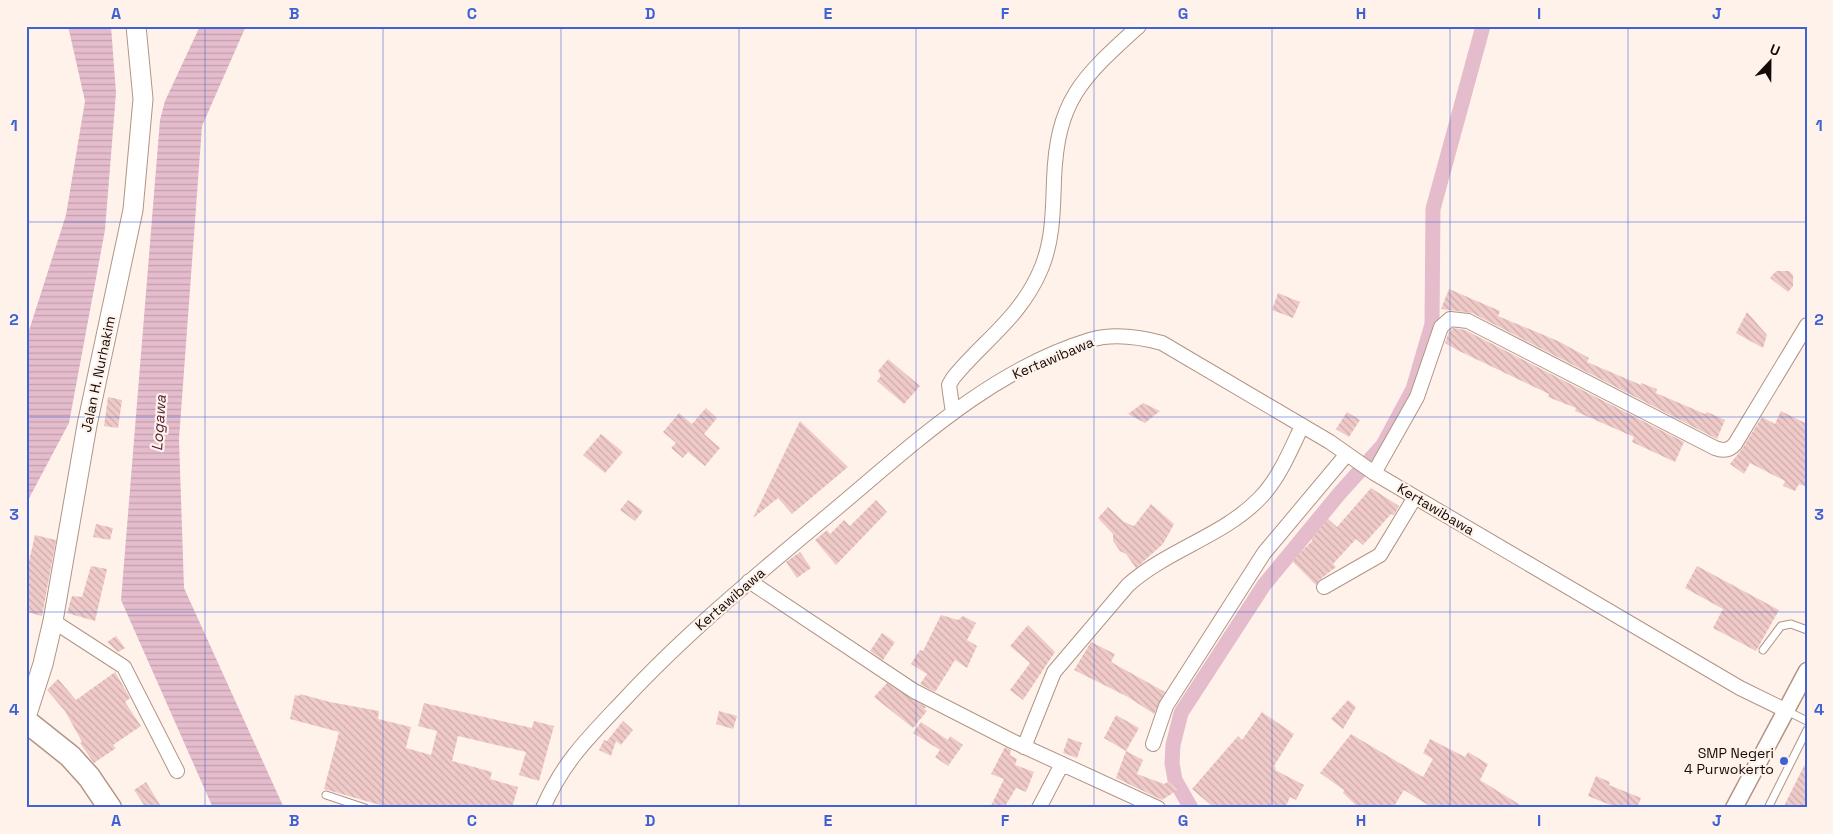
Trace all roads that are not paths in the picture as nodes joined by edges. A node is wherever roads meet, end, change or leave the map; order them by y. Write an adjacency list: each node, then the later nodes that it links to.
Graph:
1 (136, 26): 11 (main road, Jalan H. Nurhakim)
2 (1139, 26): 4 (street)
3 (1807, 325): 7 (street)
4 (952, 413): 5 (street, Kertawibawa); 9 (street, Kertawibawa)
5 (1305, 428): 6 (street, Kertawibawa); 21 (street)
6 (1350, 457): 7 (street, Kertawibawa); 20 (street)
7 (1372, 471): 8 (street, Kertawibawa)
8 (1415, 497): 10 (street); 15 (street, Kertawibawa)
9 (749, 581): 21 (street); 27 (street, Kertawibawa)
10 (1324, 587)
11 (53, 621): 16 (main road, Jalan H. Nurhakim); 23 (street)
12 (1807, 630): 13 (lane)
13 (1763, 650)
14 (1807, 671): 15 (street)
15 (1785, 710): 17 (lane); 30 (street)
16 (26, 718)
17 (1807, 720)
18 (26, 722): 25 (highway)
19 (1807, 730): 31 (lane)
20 (1153, 744)
21 (1024, 747): 22 (street)
22 (1062, 764): 28 (street); 29 (street)
23 (177, 771)
24 (326, 795): 26 (lane)
25 (110, 808)
26 (365, 808)
27 (543, 808)
28 (1039, 808)
29 (1157, 808)
30 (1734, 808)
31 (1768, 808)

